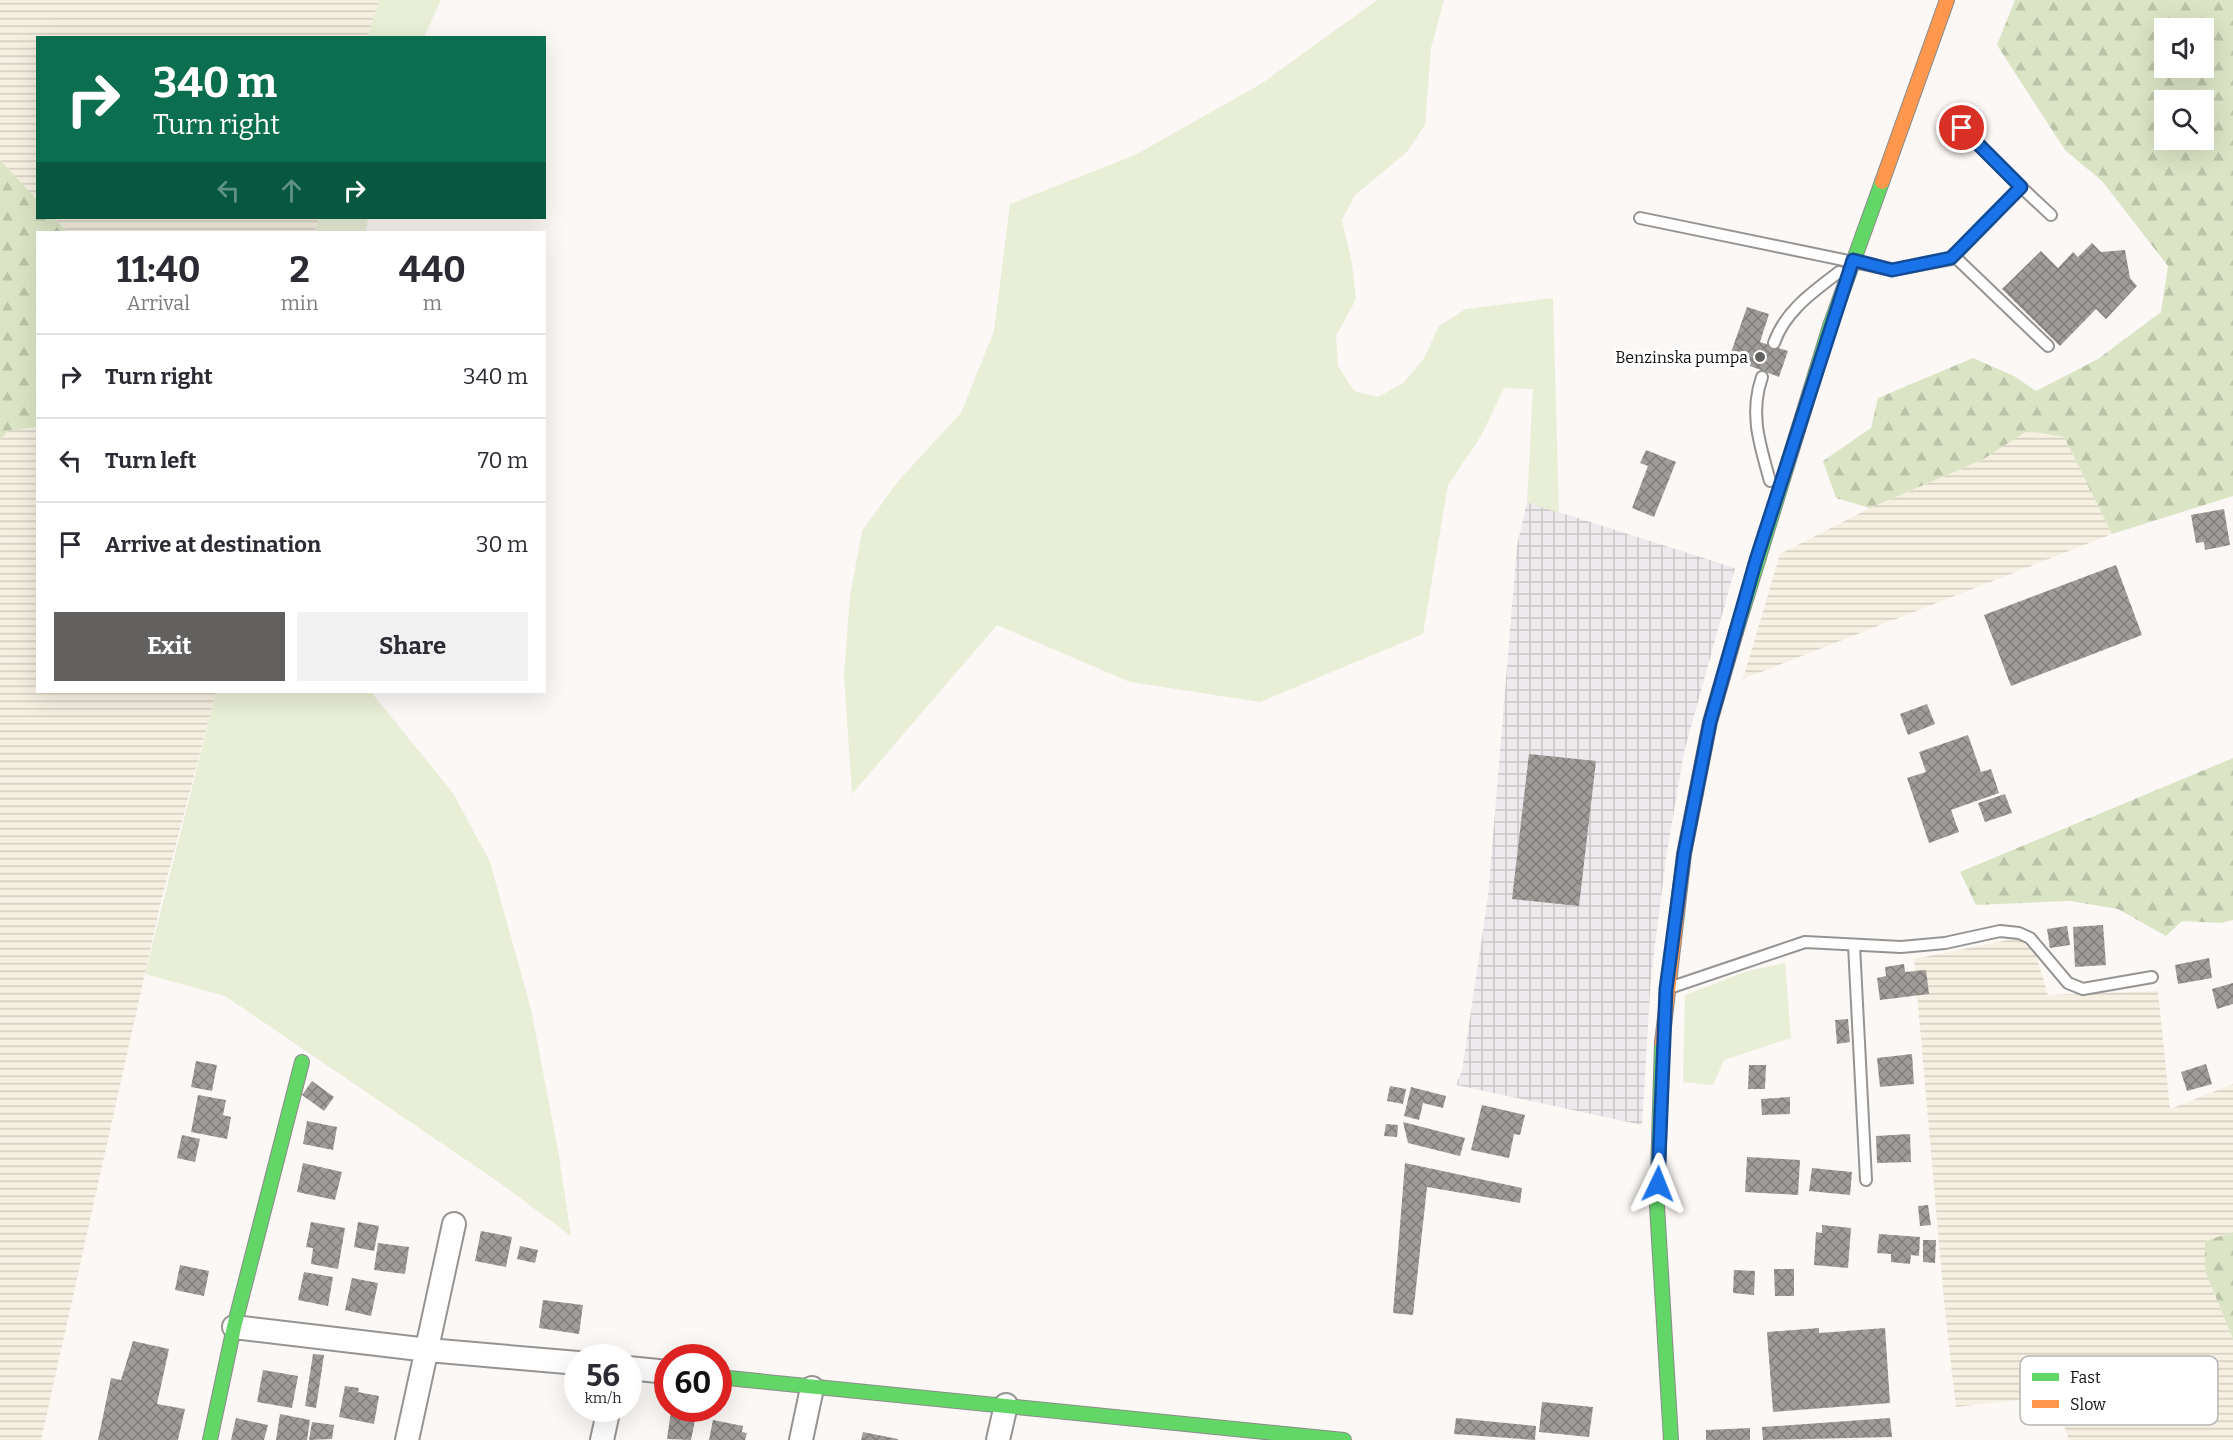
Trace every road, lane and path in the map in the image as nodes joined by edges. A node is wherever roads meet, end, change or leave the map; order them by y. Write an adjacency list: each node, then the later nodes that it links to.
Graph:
1 (1947, 0): 7 (main road)
2 (1962, 128): 3 (lane)
3 (2021, 187): 4 (lane); 6 (lane)
4 (2051, 215)
5 (1640, 218): 7 (lane)
6 (1953, 255): 7 (lane); 9 (lane)
7 (1853, 260): 8 (lane); 11 (main road)
8 (1774, 343)
9 (2048, 346)
10 (1762, 376): 11 (lane)
11 (1775, 499): 14 (main road)
12 (1854, 945): 13 (lane); 14 (lane); 16 (lane)
13 (2152, 977)
14 (1666, 989): 32 (main road)
15 (302, 1062): 18 (main road)
16 (1866, 1180)
17 (454, 1224): 19 (street)
18 (234, 1327): 19 (street); 26 (main road)
19 (428, 1350): 20 (street); 27 (street)
20 (564, 1362)
21 (732, 1379): 22 (main road)
22 (812, 1388): 23 (main road); 29 (street)
23 (1006, 1405): 25 (main road); 30 (street)
24 (606, 1422): 28 (street)
25 (1196, 1433): 31 (main road)
26 (210, 1440)
27 (407, 1440)
28 (602, 1440)
29 (801, 1440)
30 (998, 1440)
31 (1344, 1440)
32 (1671, 1440)

